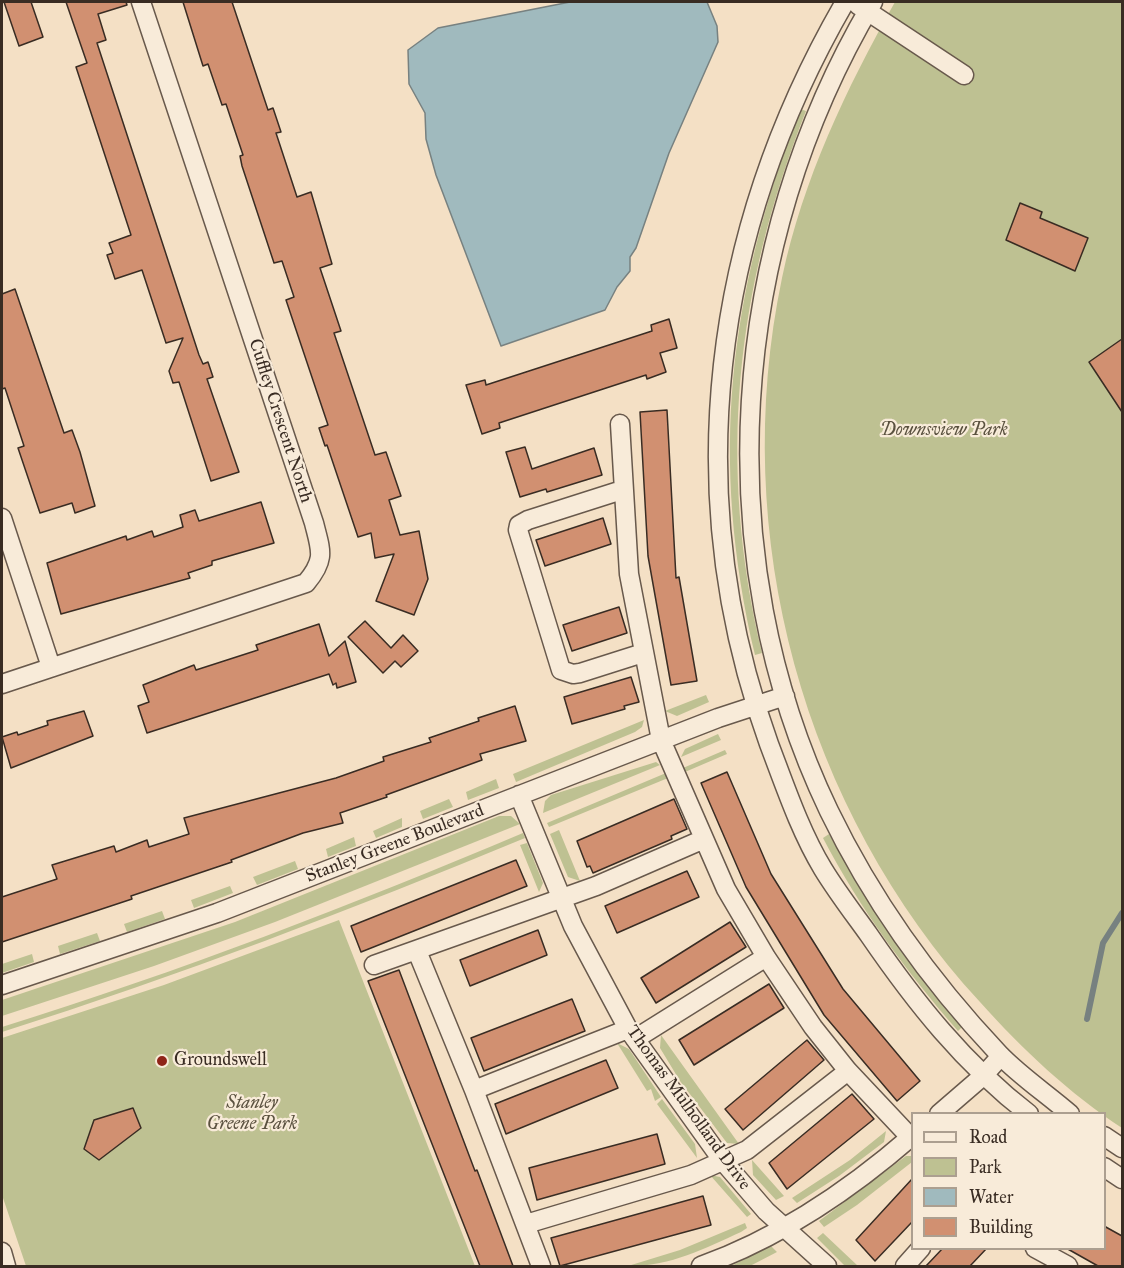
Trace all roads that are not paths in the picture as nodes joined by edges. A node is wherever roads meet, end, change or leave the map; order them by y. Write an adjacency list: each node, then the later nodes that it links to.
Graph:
1 (141, 2): 9 (street, Cuffley Crescent North)
2 (845, 2): 12 (street)
3 (865, 5): 4 (street); 11 (street)
4 (964, 75)
5 (620, 424): 6 (street)
6 (622, 490): 8 (street); 8 (street)
7 (2, 518): 9 (street)
8 (643, 653): 13 (street)
9 (51, 667): 10 (street, Cuffley Crescent North)
10 (2, 684)
11 (785, 696): 12 (street, Stanley Greene Boulevard); 22 (street)
12 (755, 705): 13 (street, Stanley Greene Boulevard); 24 (street)
13 (661, 740): 14 (street, Stanley Greene Boulevard); 15 (street)
14 (519, 795): 16 (street, Thomas Mulholland Drive); 20 (street, Stanley Greene Boulevard)
15 (704, 839): 16 (street); 18 (street)
16 (561, 898): 17 (street); 21 (street, Thomas Mulholland Drive)
17 (417, 951): 19 (street); 25 (street)
18 (766, 957): 21 (street); 23 (street)
19 (374, 965)
20 (2, 985)
21 (632, 1034): 25 (street); 33 (street, Thomas Mulholland Drive)
22 (1001, 1056): 24 (street); 28 (street)
23 (848, 1071): 29 (street); 33 (street)
24 (983, 1076): 26 (street); 27 (street)
25 (474, 1090): 36 (street)
26 (940, 1112)
27 (1028, 1112)
28 (1070, 1112)
29 (911, 1136)
30 (1106, 1137): 32 (street)
31 (911, 1138): 37 (street)
32 (1122, 1148)
33 (722, 1160): 36 (street); 37 (street, Thomas Mulholland Drive)
34 (1106, 1168): 35 (street)
35 (1122, 1179)
36 (526, 1224): 43 (street)
37 (784, 1228): 41 (street); 44 (street, Thomas Mulholland Drive)
38 (919, 1250): 45 (street)
39 (1039, 1250): 46 (street)
40 (2, 1251): 42 (street)
41 (709, 1265)
42 (6, 1266)
43 (541, 1266)
44 (827, 1266)
45 (905, 1266)
46 (1068, 1266)

